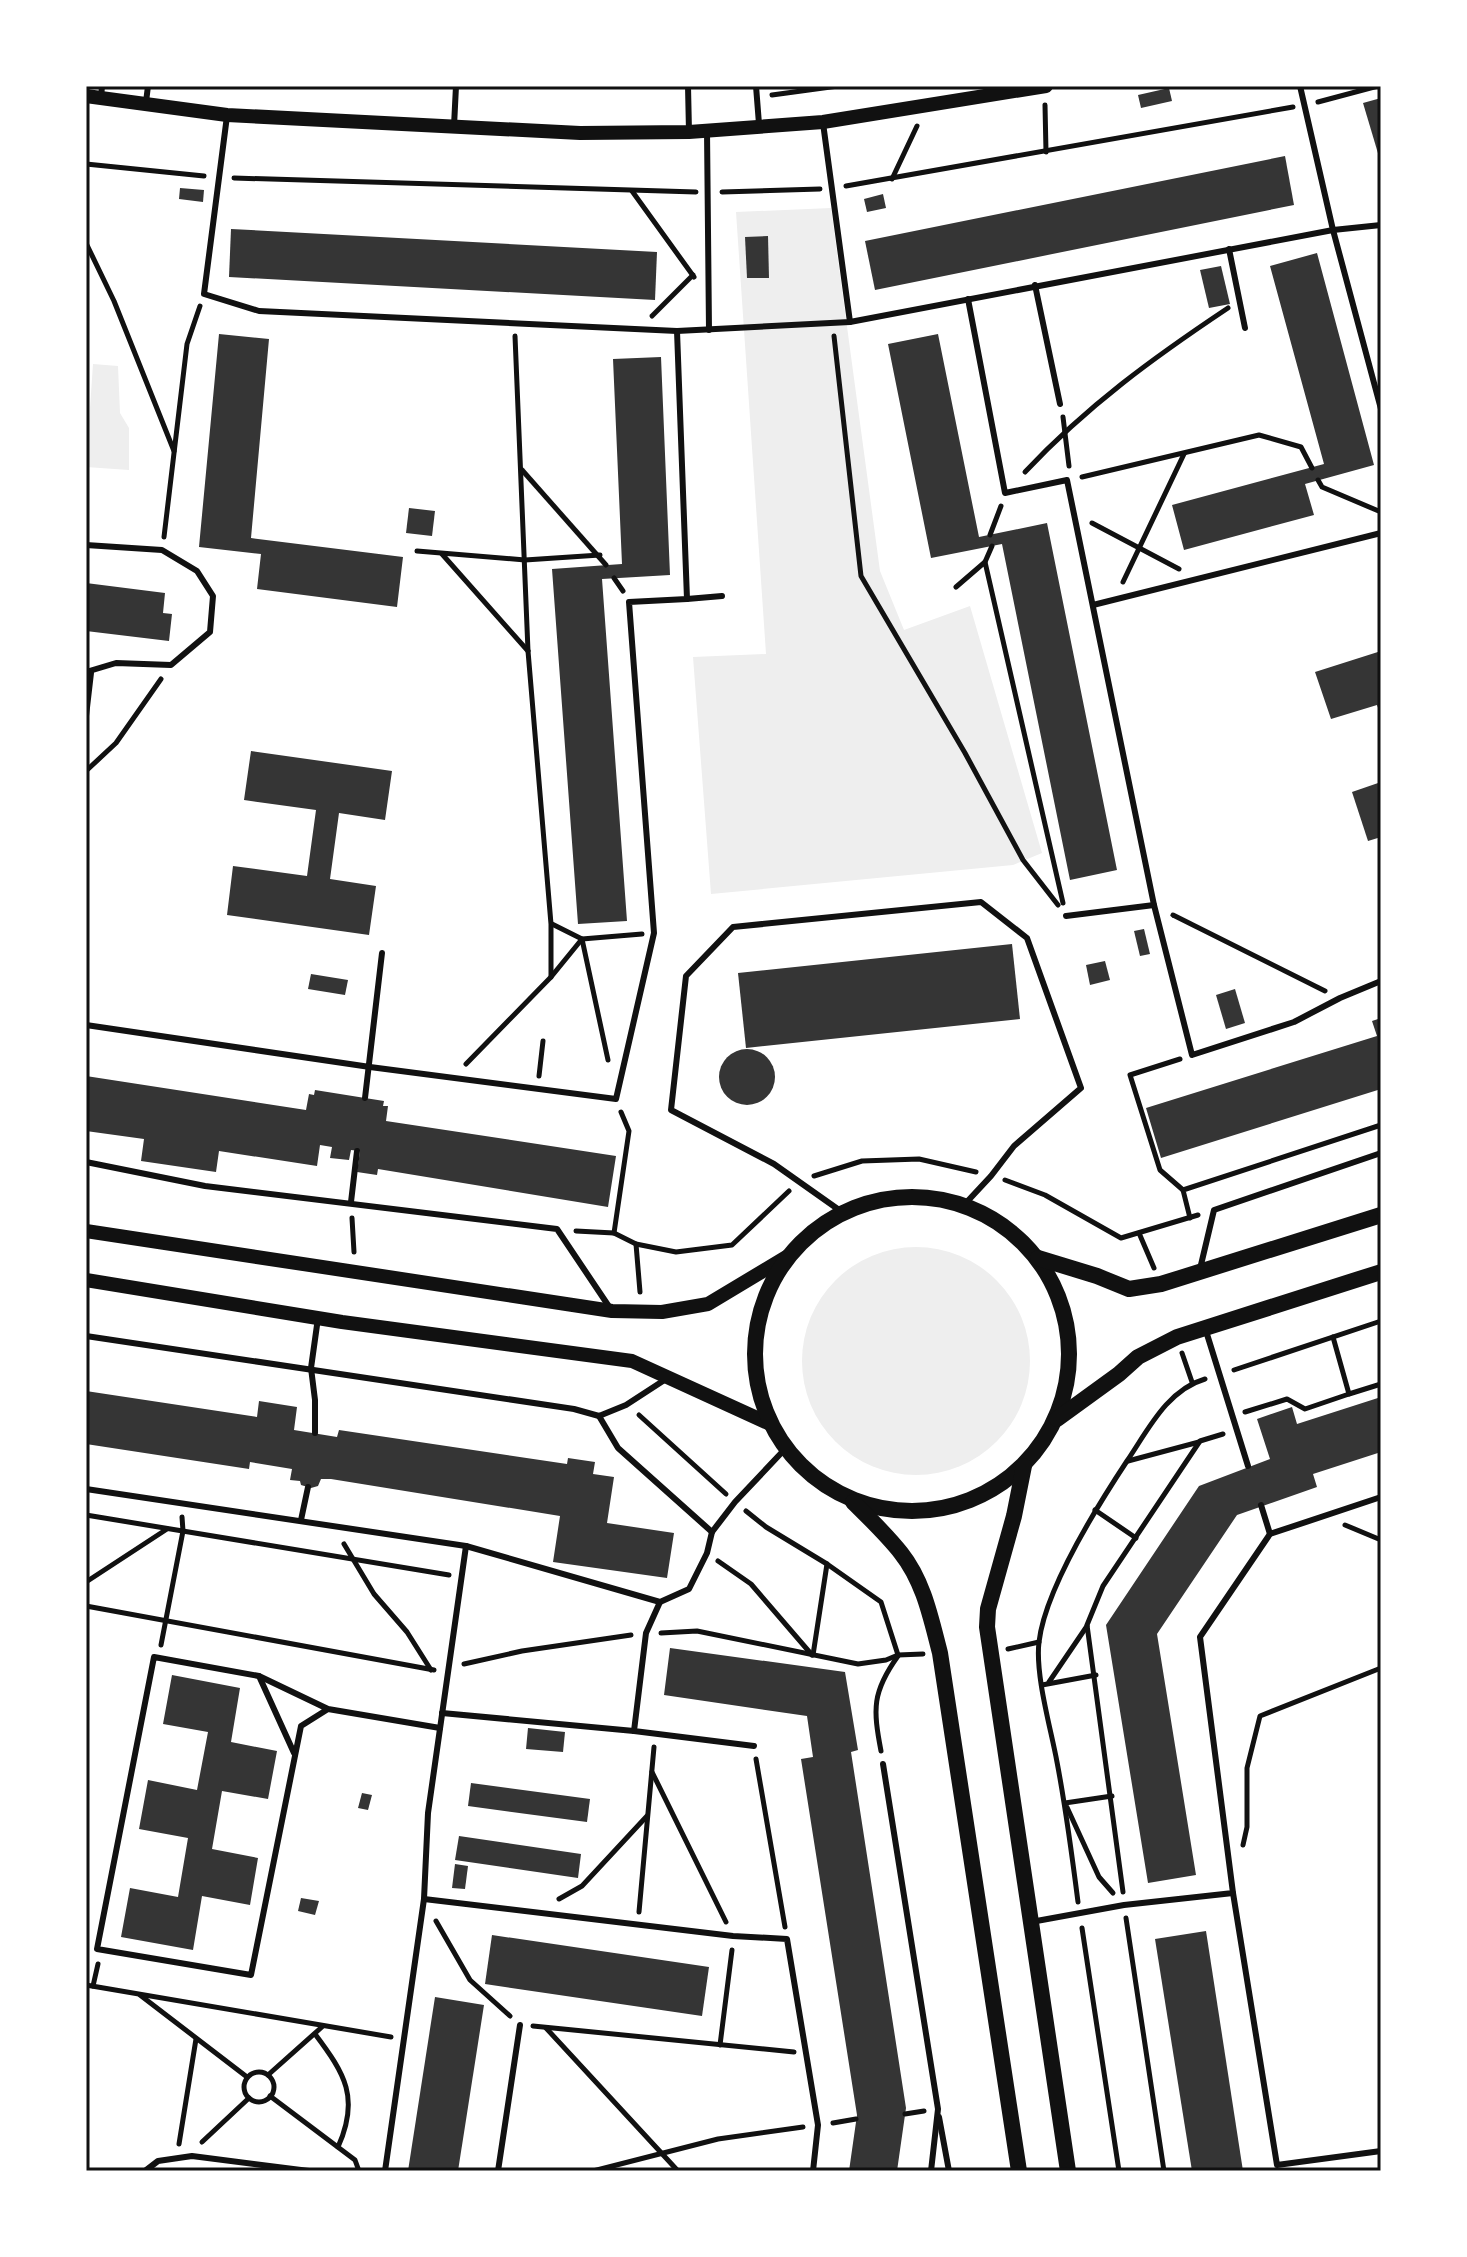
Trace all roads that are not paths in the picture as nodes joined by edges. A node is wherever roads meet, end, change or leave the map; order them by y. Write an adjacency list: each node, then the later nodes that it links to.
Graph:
1 (148, 86): 8 (lane)
2 (456, 86): 11 (lane)
3 (688, 86): 14 (lane)
4 (756, 86): 12 (lane)
5 (1045, 86): 10 (street)
6 (1300, 86): 16 (lane)
7 (97, 93): 8 (street)
8 (145, 104): 9 (street)
9 (227, 115): 11 (street); 23 (lane)
10 (823, 122): 12 (street); 20 (lane)
11 (454, 126): 14 (street)
12 (759, 128): 13 (street)
13 (707, 131): 14 (street); 22 (lane)
14 (689, 132)
15 (1381, 225): 16 (lane)
16 (1333, 230): 17 (lane); 25 (lane)
17 (1229, 249): 18 (lane); 21 (lane)
18 (1035, 285): 19 (lane); 24 (lane)
19 (968, 299): 20 (lane); 30 (lane)
20 (850, 322): 22 (lane)
21 (1245, 328)
22 (709, 330): 23 (lane)
23 (677, 331): 29 (lane)
24 (1060, 404)
25 (1381, 409)
26 (1381, 533): 30 (lane)
27 (86, 545): 31 (lane)
28 (722, 596): 29 (lane)
29 (687, 599): 38 (lane)
30 (1093, 605): 33 (lane)
31 (88, 672): 32 (lane)
32 (86, 716)
33 (1154, 905): 34 (lane); 36 (lane)
34 (1066, 916)
35 (382, 953): 38 (lane)
36 (1381, 982)
37 (86, 1025): 38 (lane)
38 (370, 1067): 39 (lane)
39 (365, 1098)
40 (357, 1151): 43 (lane)
41 (1381, 1153): 50 (lane)
42 (86, 1162): 43 (lane)
43 (351, 1202): 53 (lane)
44 (964, 1205): 45 (main road); 45 (lane); 49 (main road)
45 (842, 1212): 48 (main road)
46 (1381, 1215): 50 (main road)
47 (86, 1231): 53 (street)
48 (788, 1256): 53 (street); 61 (main road)
49 (1038, 1258): 50 (main road); 60 (main road)
50 (1200, 1271)
51 (1381, 1272): 55 (main road)
52 (86, 1280): 54 (street)
53 (612, 1311)
54 (318, 1318): 57 (lane); 58 (street)
55 (1205, 1327): 60 (main road); 65 (lane)
56 (86, 1336): 57 (lane)
57 (311, 1368): 59 (lane); 62 (lane)
58 (669, 1378): 59 (lane); 61 (street)
59 (599, 1416): 72 (lane)
60 (1057, 1419): 64 (main road)
61 (770, 1424): 63 (main road)
62 (315, 1433)
63 (785, 1449): 69 (main road); 72 (lane)
64 (1024, 1466): 69 (main road); 86 (main road)
65 (1248, 1466)
66 (308, 1487): 71 (lane)
67 (86, 1489): 71 (lane)
68 (1381, 1497): 73 (lane)
69 (853, 1502): 97 (main road)
70 (1261, 1505): 73 (lane)
71 (301, 1520): 74 (lane)
72 (712, 1532): 75 (lane)
73 (1270, 1534): 84 (lane)
74 (466, 1546): 75 (lane); 78 (lane)
75 (660, 1602): 80 (lane)
76 (259, 1676): 77 (lane); 82 (lane); 82 (lane)
77 (328, 1709): 79 (lane); 82 (lane)
78 (442, 1713): 79 (lane); 80 (lane)
79 (440, 1728): 85 (lane)
80 (634, 1731): 81 (lane)
81 (754, 1746)
82 (295, 1755)
83 (883, 1764): 88 (lane)
84 (1233, 1893): 86 (lane); 89 (lane)
85 (424, 1899): 92 (lane); 94 (lane)
86 (1031, 1922): 98 (main road)
87 (520, 2025): 93 (lane)
88 (938, 2109): 95 (lane); 96 (lane)
89 (1381, 2151)
90 (145, 2171): 91 (lane)
91 (309, 2171)
92 (385, 2171)
93 (498, 2171)
94 (813, 2171)
95 (931, 2171)
96 (949, 2171)
97 (1019, 2171)
98 (1068, 2171)

